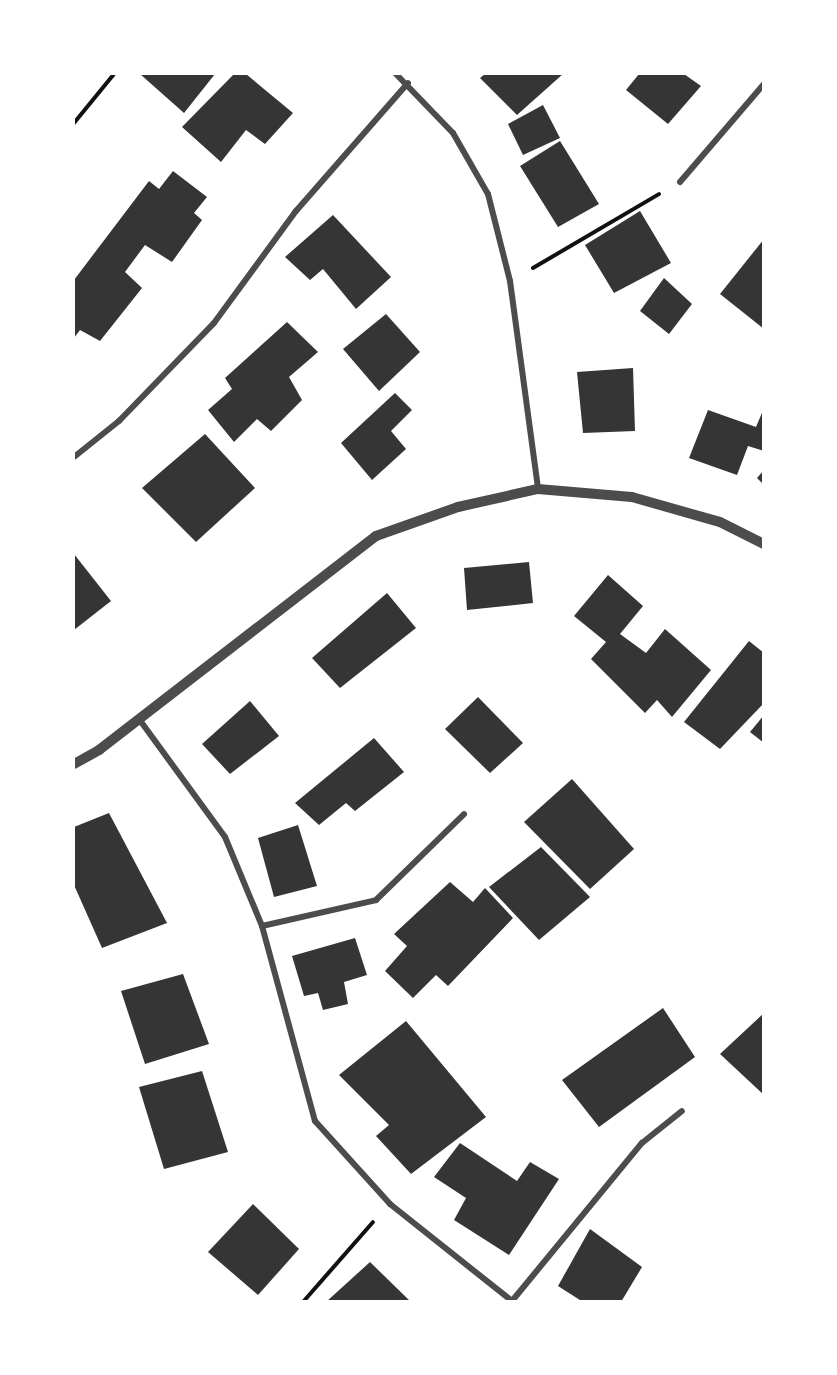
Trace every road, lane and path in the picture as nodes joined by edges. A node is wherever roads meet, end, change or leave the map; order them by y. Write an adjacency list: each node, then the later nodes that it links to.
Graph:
1 (114, 74): 5 (path)
2 (396, 74): 3 (street)
3 (408, 83): 7 (street); 8 (street)
4 (764, 84): 6 (street)
5 (74, 123)
6 (680, 182): 7 (path)
7 (510, 281): 9 (street)
8 (74, 457)
9 (538, 489): 10 (street); 11 (street)
10 (764, 544)
11 (139, 719): 12 (street); 14 (street)
12 (74, 764)
13 (464, 814): 14 (street)
14 (262, 926): 16 (street)
15 (682, 1111): 16 (street)
16 (390, 1204): 17 (path)
17 (303, 1302)

